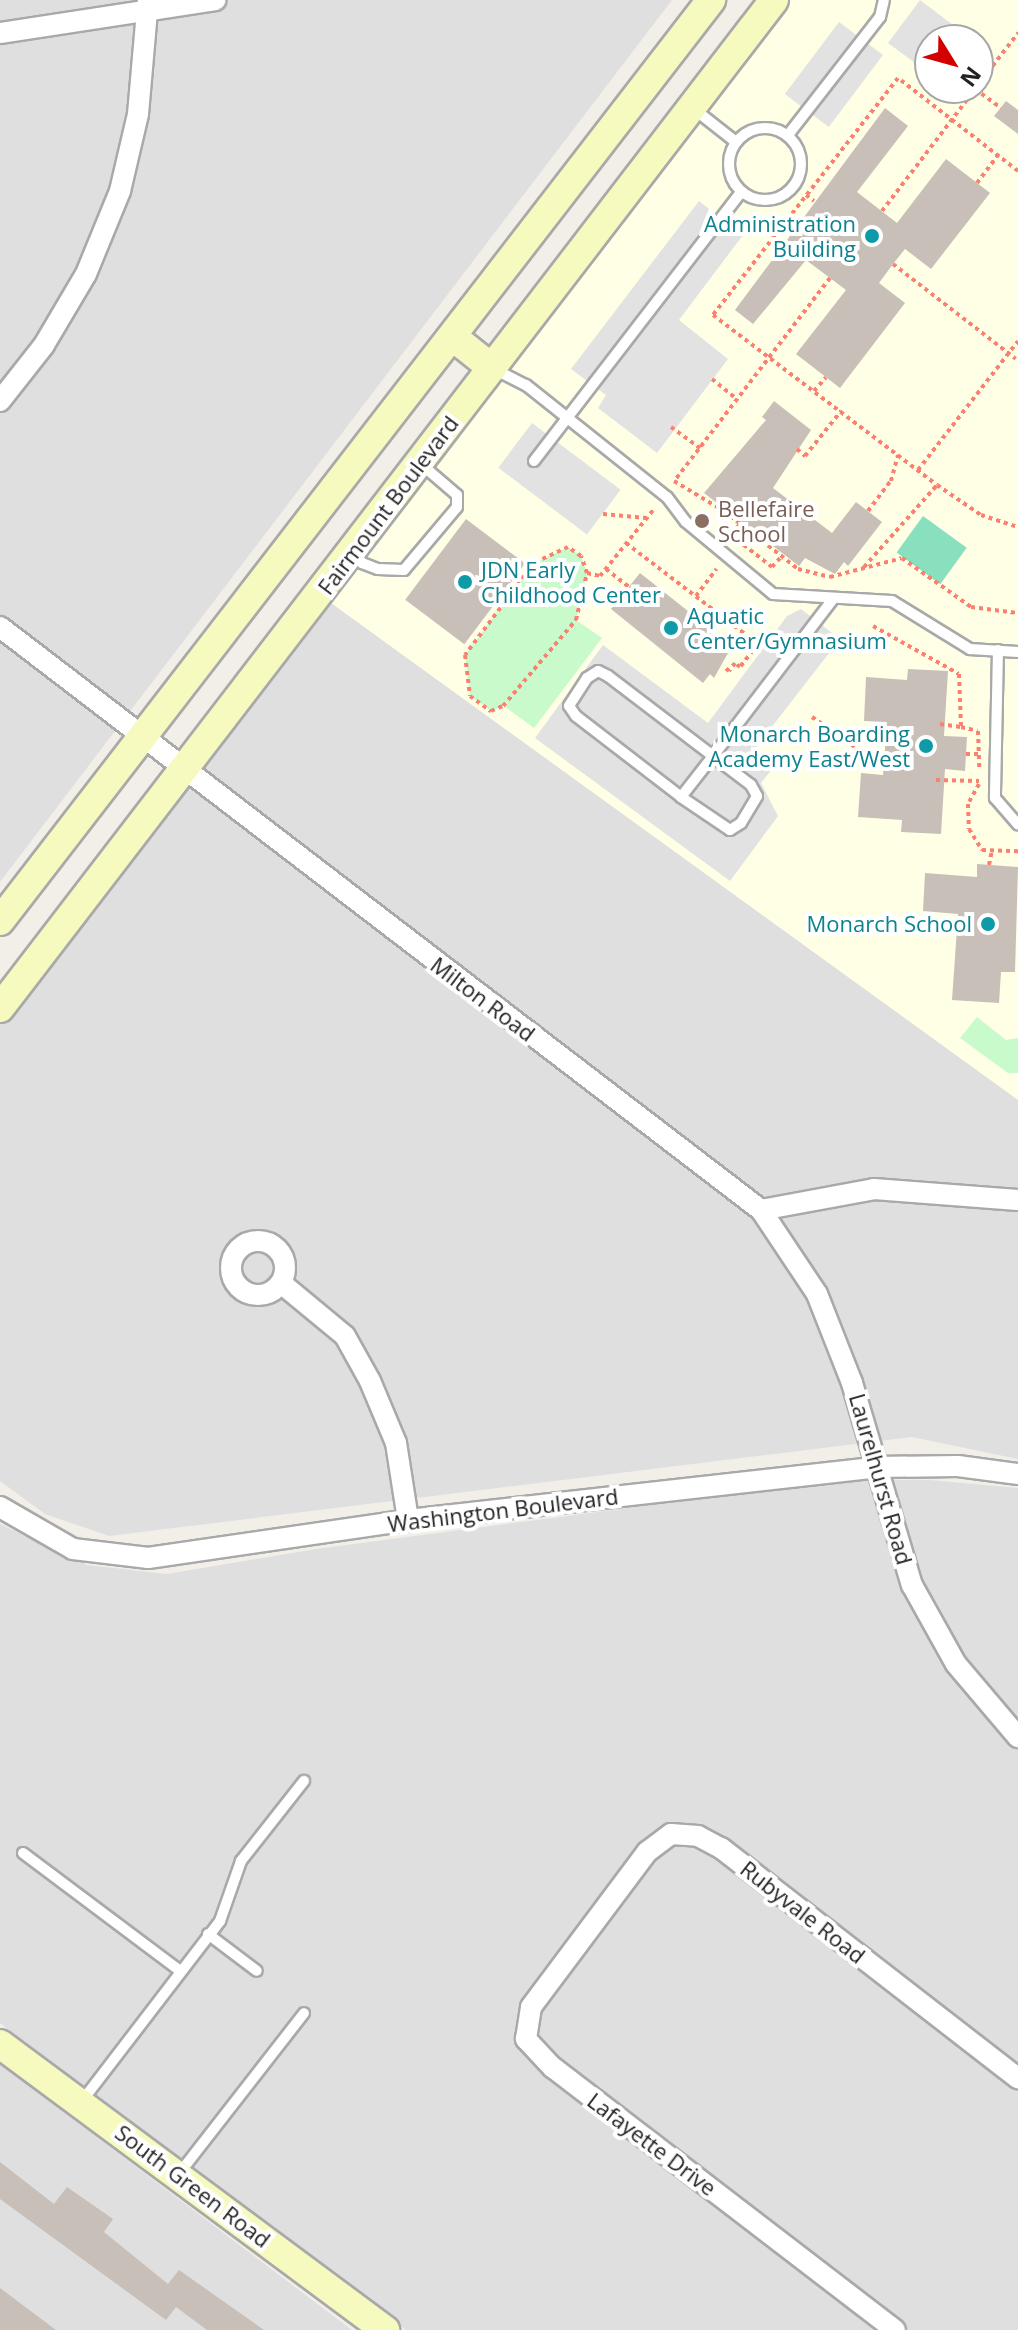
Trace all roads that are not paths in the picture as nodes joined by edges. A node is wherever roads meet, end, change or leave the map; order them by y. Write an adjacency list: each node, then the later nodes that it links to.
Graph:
1 (215, 0): 5 (street)
2 (711, 0): 11 (main road)
3 (774, 0): 7 (main road, Fairmount Boulevard)
4 (884, 0): 8 (lane)
5 (149, 4): 6 (street); 13 (street)
6 (0, 33)
7 (692, 107): 9 (lane); 12 (main road, Fairmount Boulevard)
8 (788, 135): 9 (lane); 10 (lane)
9 (736, 142): 10 (lane)
10 (741, 192): 14 (lane)
11 (453, 337): 12 (main road); 22 (main road)
12 (492, 368): 14 (lane); 16 (main road, Fairmount Boulevard)
13 (0, 401)
14 (567, 418): 15 (lane); 18 (lane)
15 (534, 461)
16 (420, 462): 17 (main road, Fairmount Boulevard); 17 (lane)
17 (353, 551): 24 (main road, Fairmount Boulevard)
18 (833, 599): 20 (lane); 23 (lane)
19 (0, 627): 22 (street, Milton Road)
20 (998, 650): 21 (lane); 26 (lane)
21 (1018, 652)
22 (143, 737): 24 (street, Milton Road); 27 (main road)
23 (713, 756): 25 (lane); 25 (lane); 25 (lane)
24 (186, 769): 28 (main road, Fairmount Boulevard); 30 (street, Milton Road)
25 (681, 797)
26 (1018, 824)
27 (0, 921)
28 (0, 1008)
29 (1018, 1200): 30 (street)
30 (761, 1210): 32 (street, Laurelhurst Road)
31 (281, 1283): 35 (street)
32 (877, 1467): 33 (street, Washington Boulevard); 35 (street, Washington Boulevard); 36 (street, Laurelhurst Road)
33 (1018, 1474)
34 (0, 1507): 35 (street, Washington Boulevard)
35 (408, 1520)
36 (1018, 1737)
37 (304, 1781): 40 (lane)
38 (23, 1853): 41 (lane)
39 (596, 1920): 45 (street, Rubyvale Road); 49 (street, Lafayette Drive)
40 (208, 1934): 41 (lane); 42 (lane)
41 (179, 1970): 46 (lane)
42 (257, 1971)
43 (304, 2013): 47 (lane)
44 (0, 2044): 46 (main road, South Green Road)
45 (1018, 2078)
46 (81, 2103): 47 (main road, South Green Road)
47 (178, 2175): 48 (main road, South Green Road)
48 (385, 2330)
49 (895, 2330)

